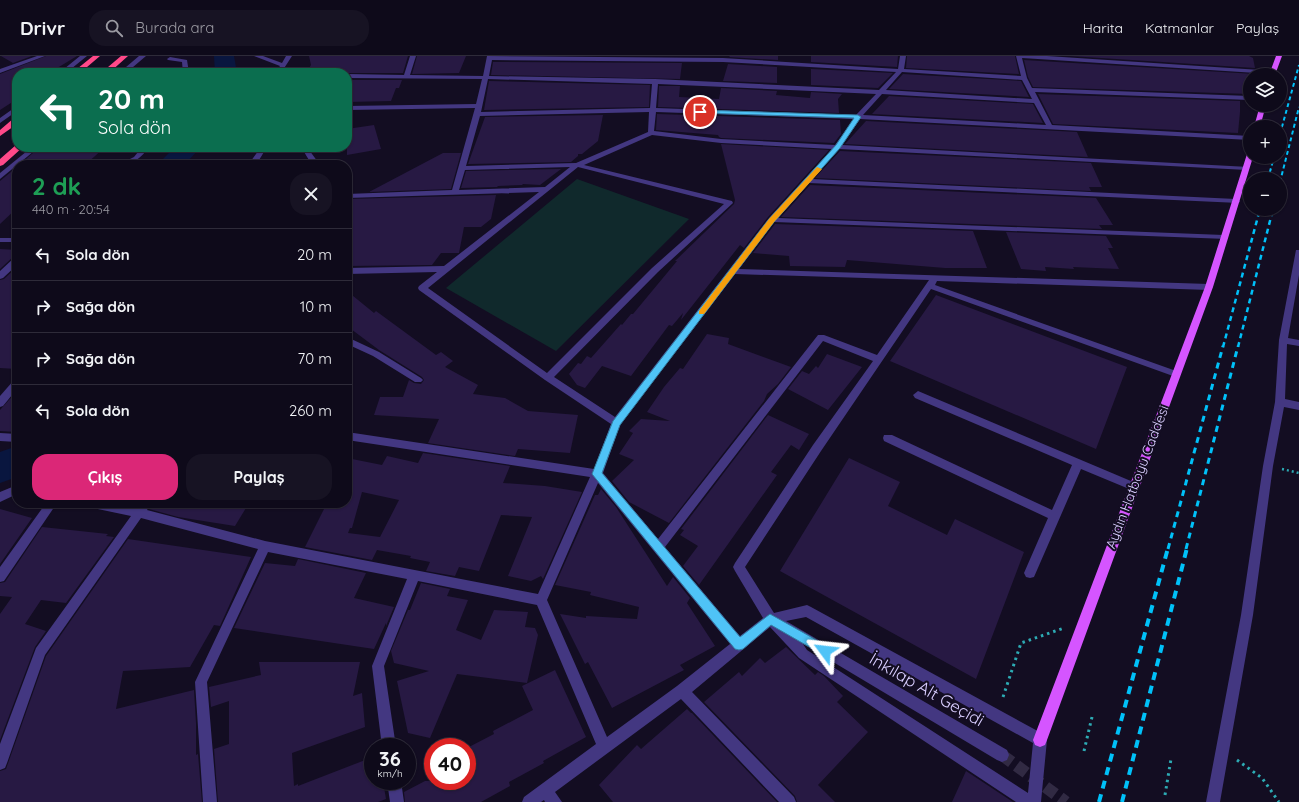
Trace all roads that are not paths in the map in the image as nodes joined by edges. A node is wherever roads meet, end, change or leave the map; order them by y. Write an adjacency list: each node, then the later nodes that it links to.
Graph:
1 (42, 56): 22 (street)
2 (84, 56): 14 (street)
3 (97, 56): 15 (highway)
4 (125, 56): 16 (highway)
5 (143, 56): 17 (street)
6 (257, 56): 13 (street)
7 (289, 56): 13 (street)
8 (413, 56): 25 (street)
9 (903, 56): 21 (street)
10 (1279, 56): 20 (main road)
11 (489, 57): 21 (street); 26 (street)
12 (170, 59): 18 (street)
13 (283, 65): 19 (street)
14 (68, 68)
15 (82, 68)
16 (111, 68)
17 (128, 68)
18 (186, 68)
19 (281, 68)
20 (1274, 68)
21 (901, 70): 27 (street); 30 (street)
22 (0, 71)
23 (1243, 71): 27 (street)
24 (352, 76): 25 (street)
25 (406, 76): 26 (street)
26 (484, 77): 28 (street); 33 (street)
27 (1024, 78): 29 (street)
28 (655, 81): 30 (street); 35 (street)
29 (1031, 90): 31 (street); 32 (street)
30 (880, 91): 32 (street); 38 (street)
31 (1243, 98)
32 (1037, 101): 41 (street)
33 (479, 106): 34 (street); 37 (street)
34 (352, 108)
35 (652, 110): 37 (street); 38 (street); 42 (street)
36 (12, 112): 39 (street)
37 (477, 114): 55 (street)
38 (858, 117): 41 (street); 45 (street)
39 (0, 121)
40 (12, 124): 43 (highway)
41 (1050, 127): 44 (street)
42 (651, 133): 45 (street); 53 (street)
43 (0, 134)
44 (1243, 138)
45 (838, 146): 56 (street); 58 (street)
46 (13, 152): 51 (highway)
47 (30, 152): 49 (street)
48 (141, 152): 50 (street)
49 (21, 160)
50 (132, 160)
51 (0, 163)
52 (1248, 164): 56 (main road, Aydın Hatboyu Caddesi)
53 (577, 165): 55 (street); 59 (street); 80 (street)
54 (12, 168): 57 (street)
55 (462, 168): 60 (street)
56 (1247, 168): 62 (main road, Aydın Hatboyu Caddesi)
57 (0, 178)
58 (808, 181): 62 (street); 63 (street)
59 (548, 189): 60 (street); 69 (street)
60 (455, 191): 61 (street)
61 (352, 196)
62 (1236, 201): 64 (main road, Aydın Hatboyu Caddesi)
63 (772, 220): 64 (street); 71 (street)
64 (1224, 237): 74 (main road, Aydın Hatboyu Caddesi)
65 (0, 240): 66 (street)
66 (12, 240)
67 (1299, 252): 75 (street)
68 (12, 265): 72 (street)
69 (446, 269): 70 (street); 80 (street)
70 (352, 271)
71 (733, 271): 73 (street); 87 (street)
72 (0, 276)
73 (933, 282): 74 (street); 78 (street); 79 (street)
74 (1209, 287): 79 (main road, Aydın Hatboyu Caddesi)
75 (1283, 340): 77 (street); 84 (street)
76 (352, 342): 81 (street)
77 (1299, 343)
78 (878, 359): 101 (street); 106 (street)
79 (1176, 374): 94 (main road, Aydın Hatboyu Caddesi)
80 (548, 378): 87 (street)
81 (418, 380)
82 (12, 388): 85 (street)
83 (918, 395): 92 (street)
84 (1280, 402): 86 (street); 123 (street)
85 (0, 403)
86 (1299, 406)
87 (616, 423): 93 (street)
88 (0, 437): 90 (street)
89 (352, 437): 93 (street)
90 (12, 438)
91 (888, 438): 99 (street)
92 (1078, 463): 94 (street); 99 (street)
93 (597, 474): 101 (street); 105 (street)
94 (1134, 487): 110 (main road, Aydın Hatboyu Caddesi)
95 (12, 491): 96 (street)
96 (0, 497)
97 (48, 508): 104 (street)
98 (143, 508): 100 (street); 113 (street)
99 (1055, 516): 102 (street)
100 (265, 546): 103 (street); 116 (street)
101 (657, 548): 107 (street)
102 (1030, 573)
103 (414, 576): 105 (street); 109 (street)
104 (0, 577)
105 (541, 600): 111 (street)
106 (770, 619): 107 (street); 110 (street); 112 (street, İnkılap Alt Geçidi); 121 (street)
107 (739, 645): 108 (street)
108 (682, 691): 111 (street); 120 (street)
109 (388, 738)
110 (1040, 740): 122 (street, Aydın Hatboyu Caddesi)
111 (604, 747): 115 (street)
112 (1002, 755)
113 (0, 762)
114 (395, 790): 117 (street)
115 (545, 791): 118 (street); 119 (street)
116 (210, 802)
117 (397, 802)
118 (529, 802)
119 (555, 802)
120 (789, 802)
121 (1029, 802)
122 (1034, 802)
123 (1213, 802)

